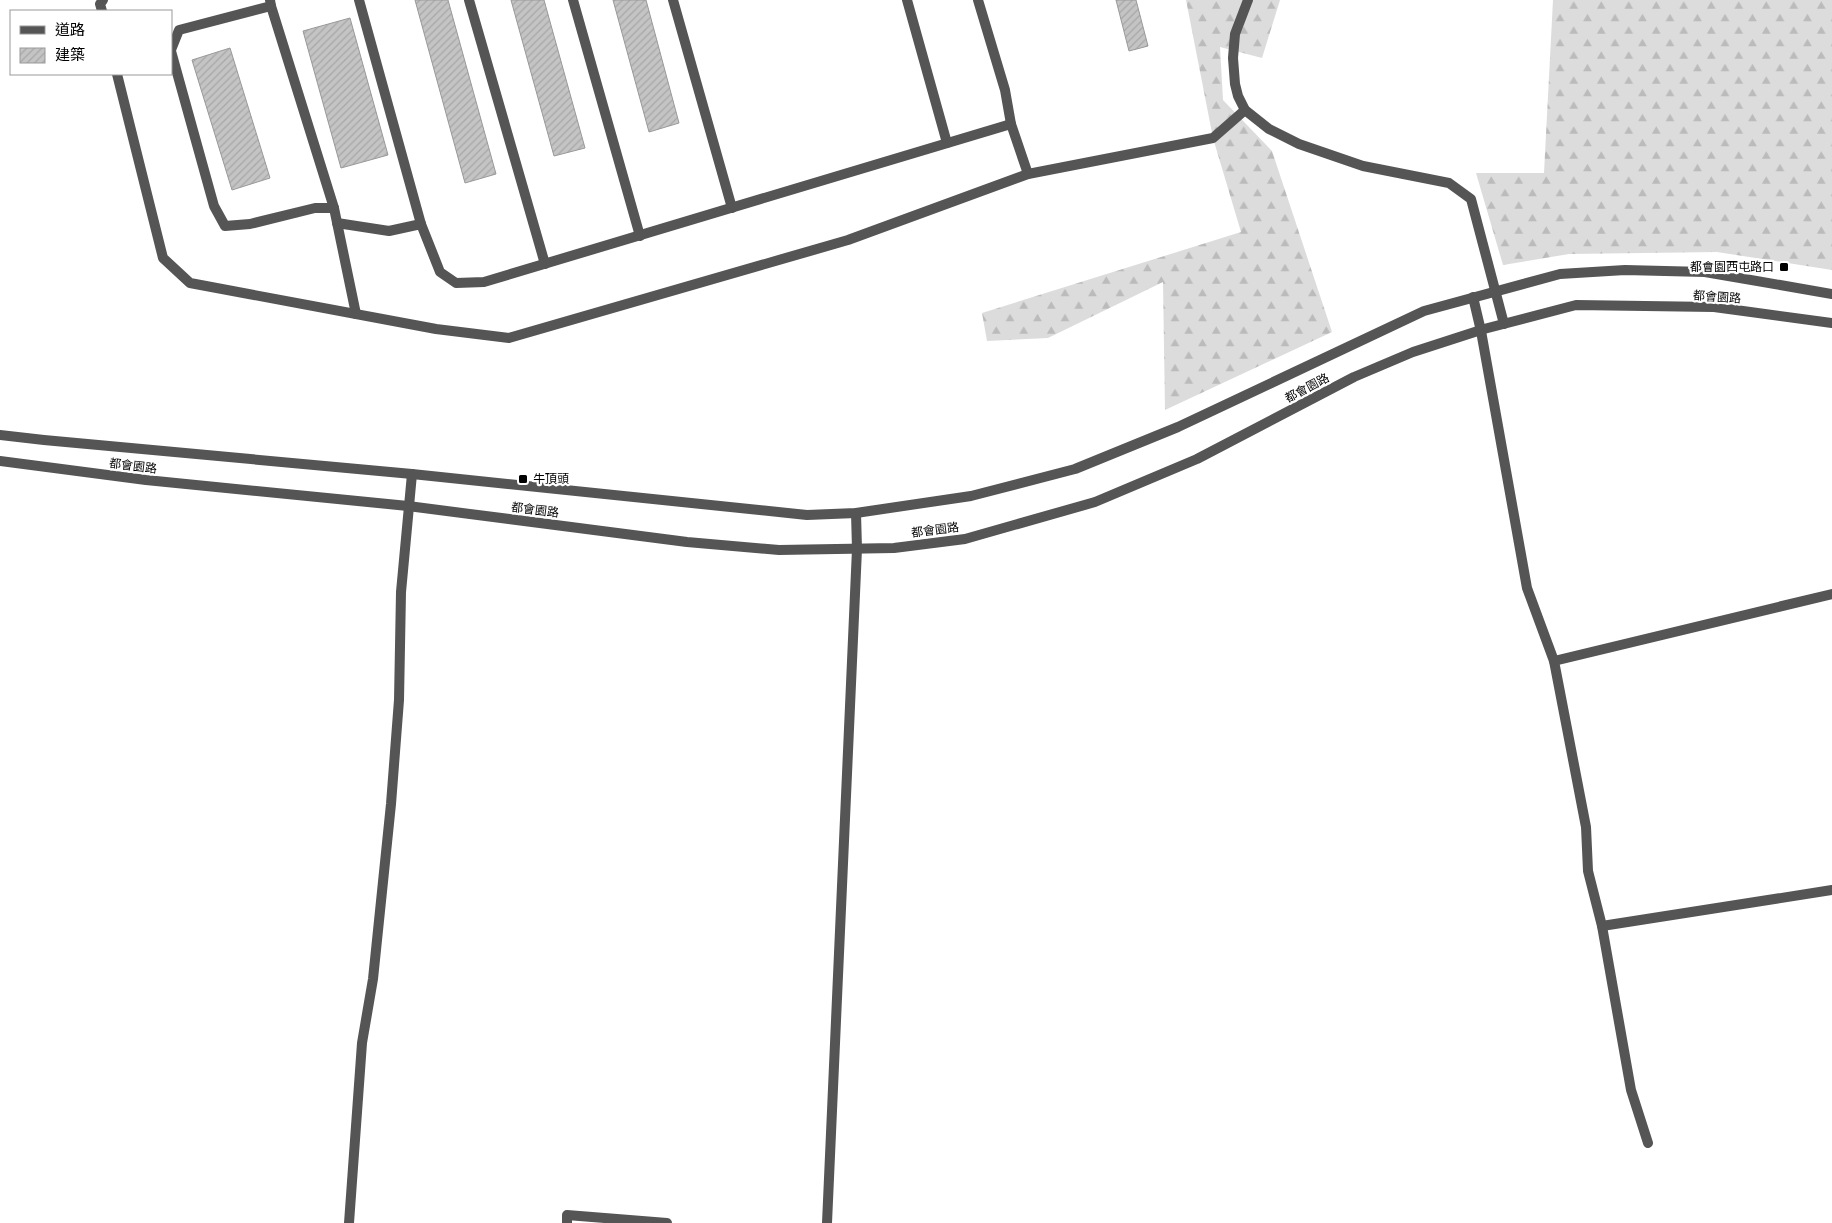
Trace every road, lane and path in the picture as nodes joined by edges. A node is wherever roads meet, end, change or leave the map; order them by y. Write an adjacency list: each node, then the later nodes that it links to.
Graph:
1 (359, 0): 19 (street)
2 (469, 0): 21 (street)
3 (573, 0): 20 (street)
4 (673, 0): 17 (street)
5 (907, 0): 14 (street)
6 (978, 0): 13 (street)
7 (1248, 0): 12 (street)
8 (271, 3): 9 (street); 16 (street)
9 (172, 48)
10 (172, 55): 16 (street)
11 (117, 75): 25 (street)
12 (1244, 110): 15 (street); 22 (street)
13 (1011, 124): 14 (street); 15 (street)
14 (947, 143): 17 (street)
15 (1028, 174): 25 (street)
16 (334, 208): 18 (street)
17 (732, 208): 20 (street)
18 (337, 222): 19 (street); 25 (street)
19 (421, 224): 21 (street)
20 (640, 236): 21 (street)
21 (545, 264)
22 (1496, 291): 23 (street, 都會園路); 24 (street, 都會園路); 26 (street)
23 (1832, 294)
24 (1473, 298): 28 (street); 33 (street, 都會園路)
25 (356, 314)
26 (1504, 324): 27 (street, 都會園路); 28 (street, 都會園路)
27 (1832, 324)
28 (1481, 331): 34 (street, 都會園路); 36 (street)
29 (0, 434): 31 (street, 都會園路)
30 (0, 461): 32 (street, 都會園路)
31 (412, 474): 32 (street); 33 (street, 都會園路)
32 (408, 506): 34 (street, 都會園路); 40 (street)
33 (856, 512): 34 (street)
34 (857, 549): 43 (street)
35 (1832, 594): 36 (street)
36 (1554, 661): 38 (street)
37 (1832, 890): 38 (street)
38 (1602, 926): 39 (street)
39 (1648, 1143)
40 (349, 1223)
41 (566, 1223): 42 (street)
42 (666, 1223)
43 (827, 1223)

